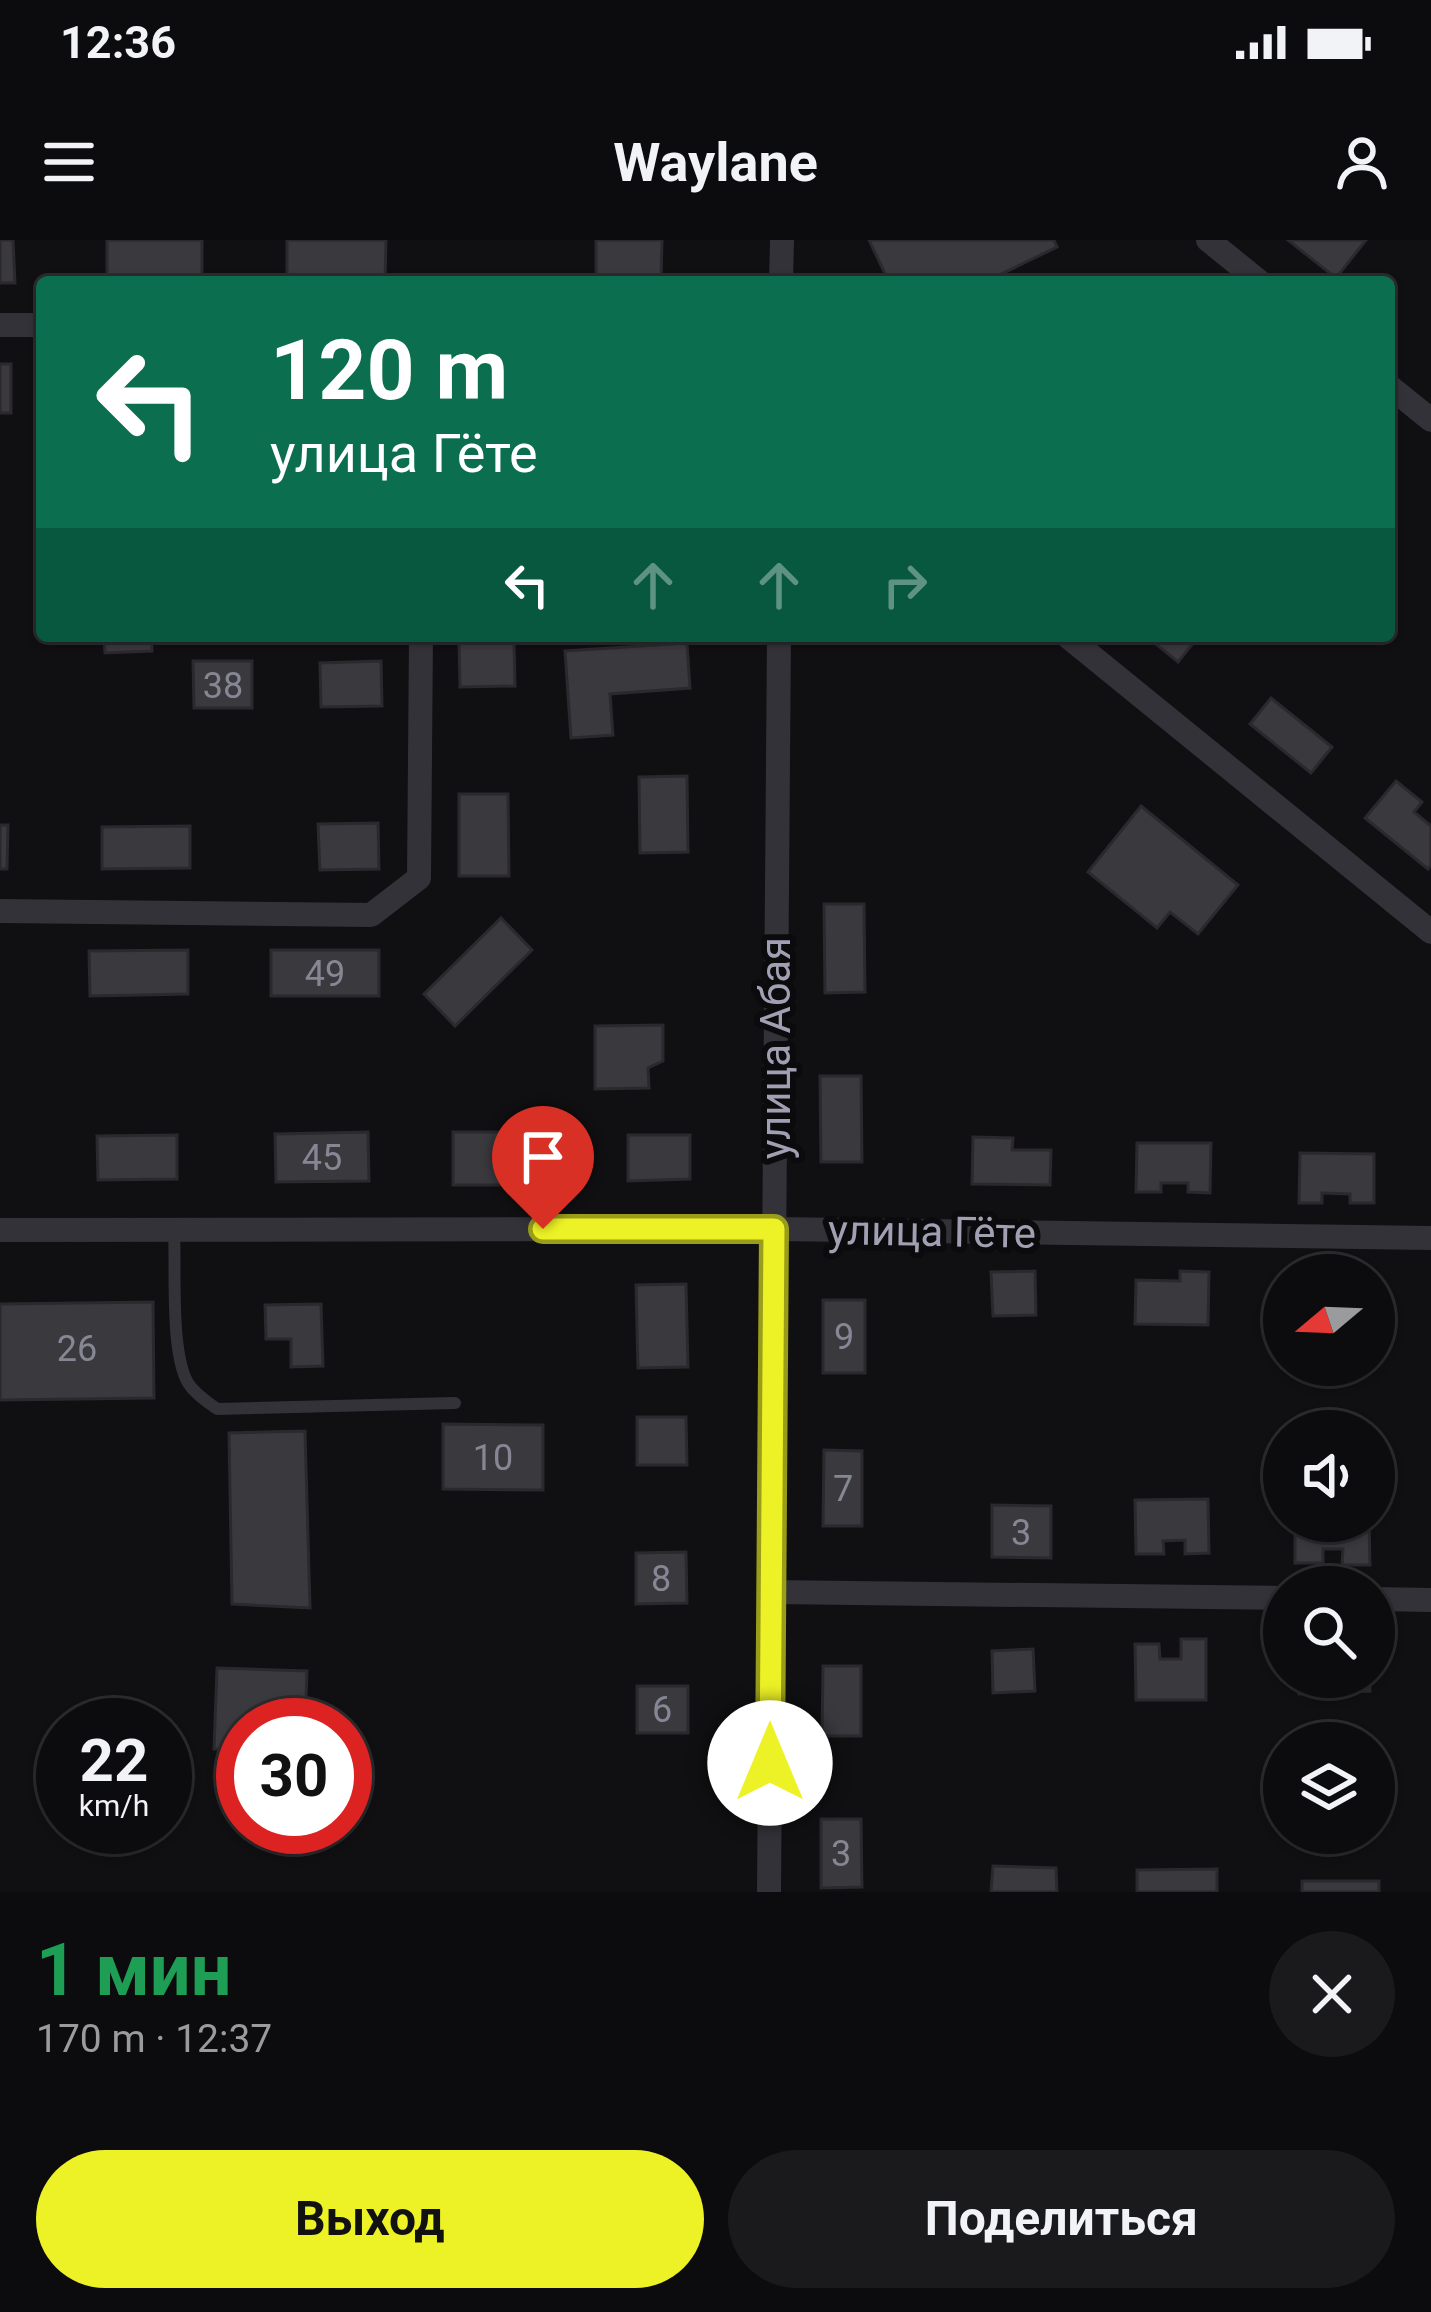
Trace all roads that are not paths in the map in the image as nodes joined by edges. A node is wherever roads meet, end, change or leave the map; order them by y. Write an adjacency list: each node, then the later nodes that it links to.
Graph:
1 (782, 240): 3 (street)
2 (1208, 240): 4 (street)
3 (781, 276)
4 (1253, 276)
5 (0, 325): 6 (street)
6 (36, 326)
7 (1395, 391): 8 (street)
8 (1431, 420)
9 (421, 642): 12 (street)
10 (779, 642): 14 (street, улица Абая)
11 (1074, 642): 13 (street)
12 (0, 911)
13 (1431, 932)
14 (774, 1229): 16 (street, улица Гёте); 17 (street, улица Гёте); 19 (street, улица Абая)
15 (0, 1230): 16 (street, улица Гёте)
16 (174, 1230): 18 (lane)
17 (1431, 1238)
18 (455, 1403)
19 (771, 1592): 20 (street); 23 (street, улица Абая)
20 (1263, 1598)
21 (1395, 1599): 22 (street)
22 (1431, 1600)
23 (769, 1892)

